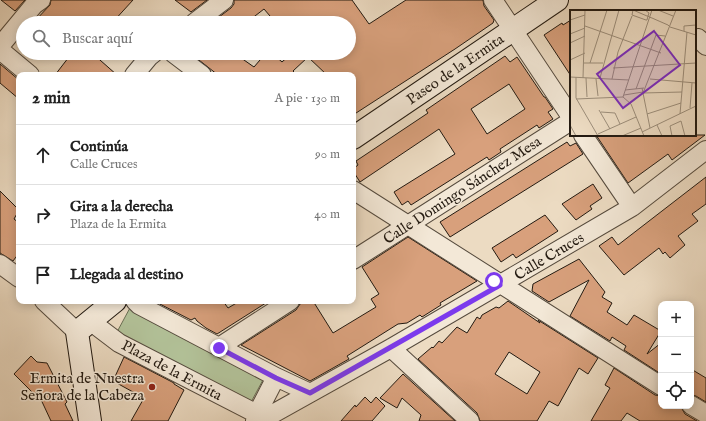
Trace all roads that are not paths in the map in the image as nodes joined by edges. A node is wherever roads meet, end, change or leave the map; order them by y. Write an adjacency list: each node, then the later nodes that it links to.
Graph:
1 (224, 0): 6 (street)
2 (492, 0): 8 (street)
3 (557, 0): 8 (street, Paseo de la Ermita)
4 (38, 2): 5 (street)
5 (26, 16)
6 (203, 16)
7 (16, 27): 10 (street)
8 (513, 30): 18 (street); 20 (street, Paseo de la Ermita)
9 (696, 39): 11 (street)
10 (0, 46)
11 (706, 46)
12 (0, 50): 15 (street)
13 (146, 60): 16 (street)
14 (182, 60): 17 (street)
15 (26, 72)
16 (136, 72)
17 (198, 72)
18 (570, 116)
19 (570, 122): 25 (street, Calle Domingo Sánchez Mesa)
20 (356, 136)
21 (584, 136): 24 (street)
22 (706, 150): 24 (street, Calle Cruces)
23 (356, 192): 25 (street)
24 (632, 207): 29 (street, Calle Cruces)
25 (408, 225): 26 (street, Calle Domingo Sánchez Mesa); 29 (street)
26 (356, 258)
27 (0, 264): 28 (street)
28 (16, 276)
29 (500, 285): 36 (street, Calle Cruces); 38 (street)
30 (49, 304): 34 (street, Plaza de la Ermita)
31 (111, 304): 34 (street)
32 (139, 304): 35 (street)
33 (285, 304): 35 (street)
34 (83, 326): 42 (street, Plaza de la Ermita); 43 (street)
35 (219, 348): 37 (street)
36 (391, 348): 39 (street, Calle Cruces); 44 (street)
37 (276, 378): 39 (street); 42 (street)
38 (658, 384)
39 (310, 393): 42 (street, Calle Cruces)
40 (694, 407): 41 (street)
41 (706, 414)
42 (257, 419)
43 (90, 421)
44 (470, 421)

